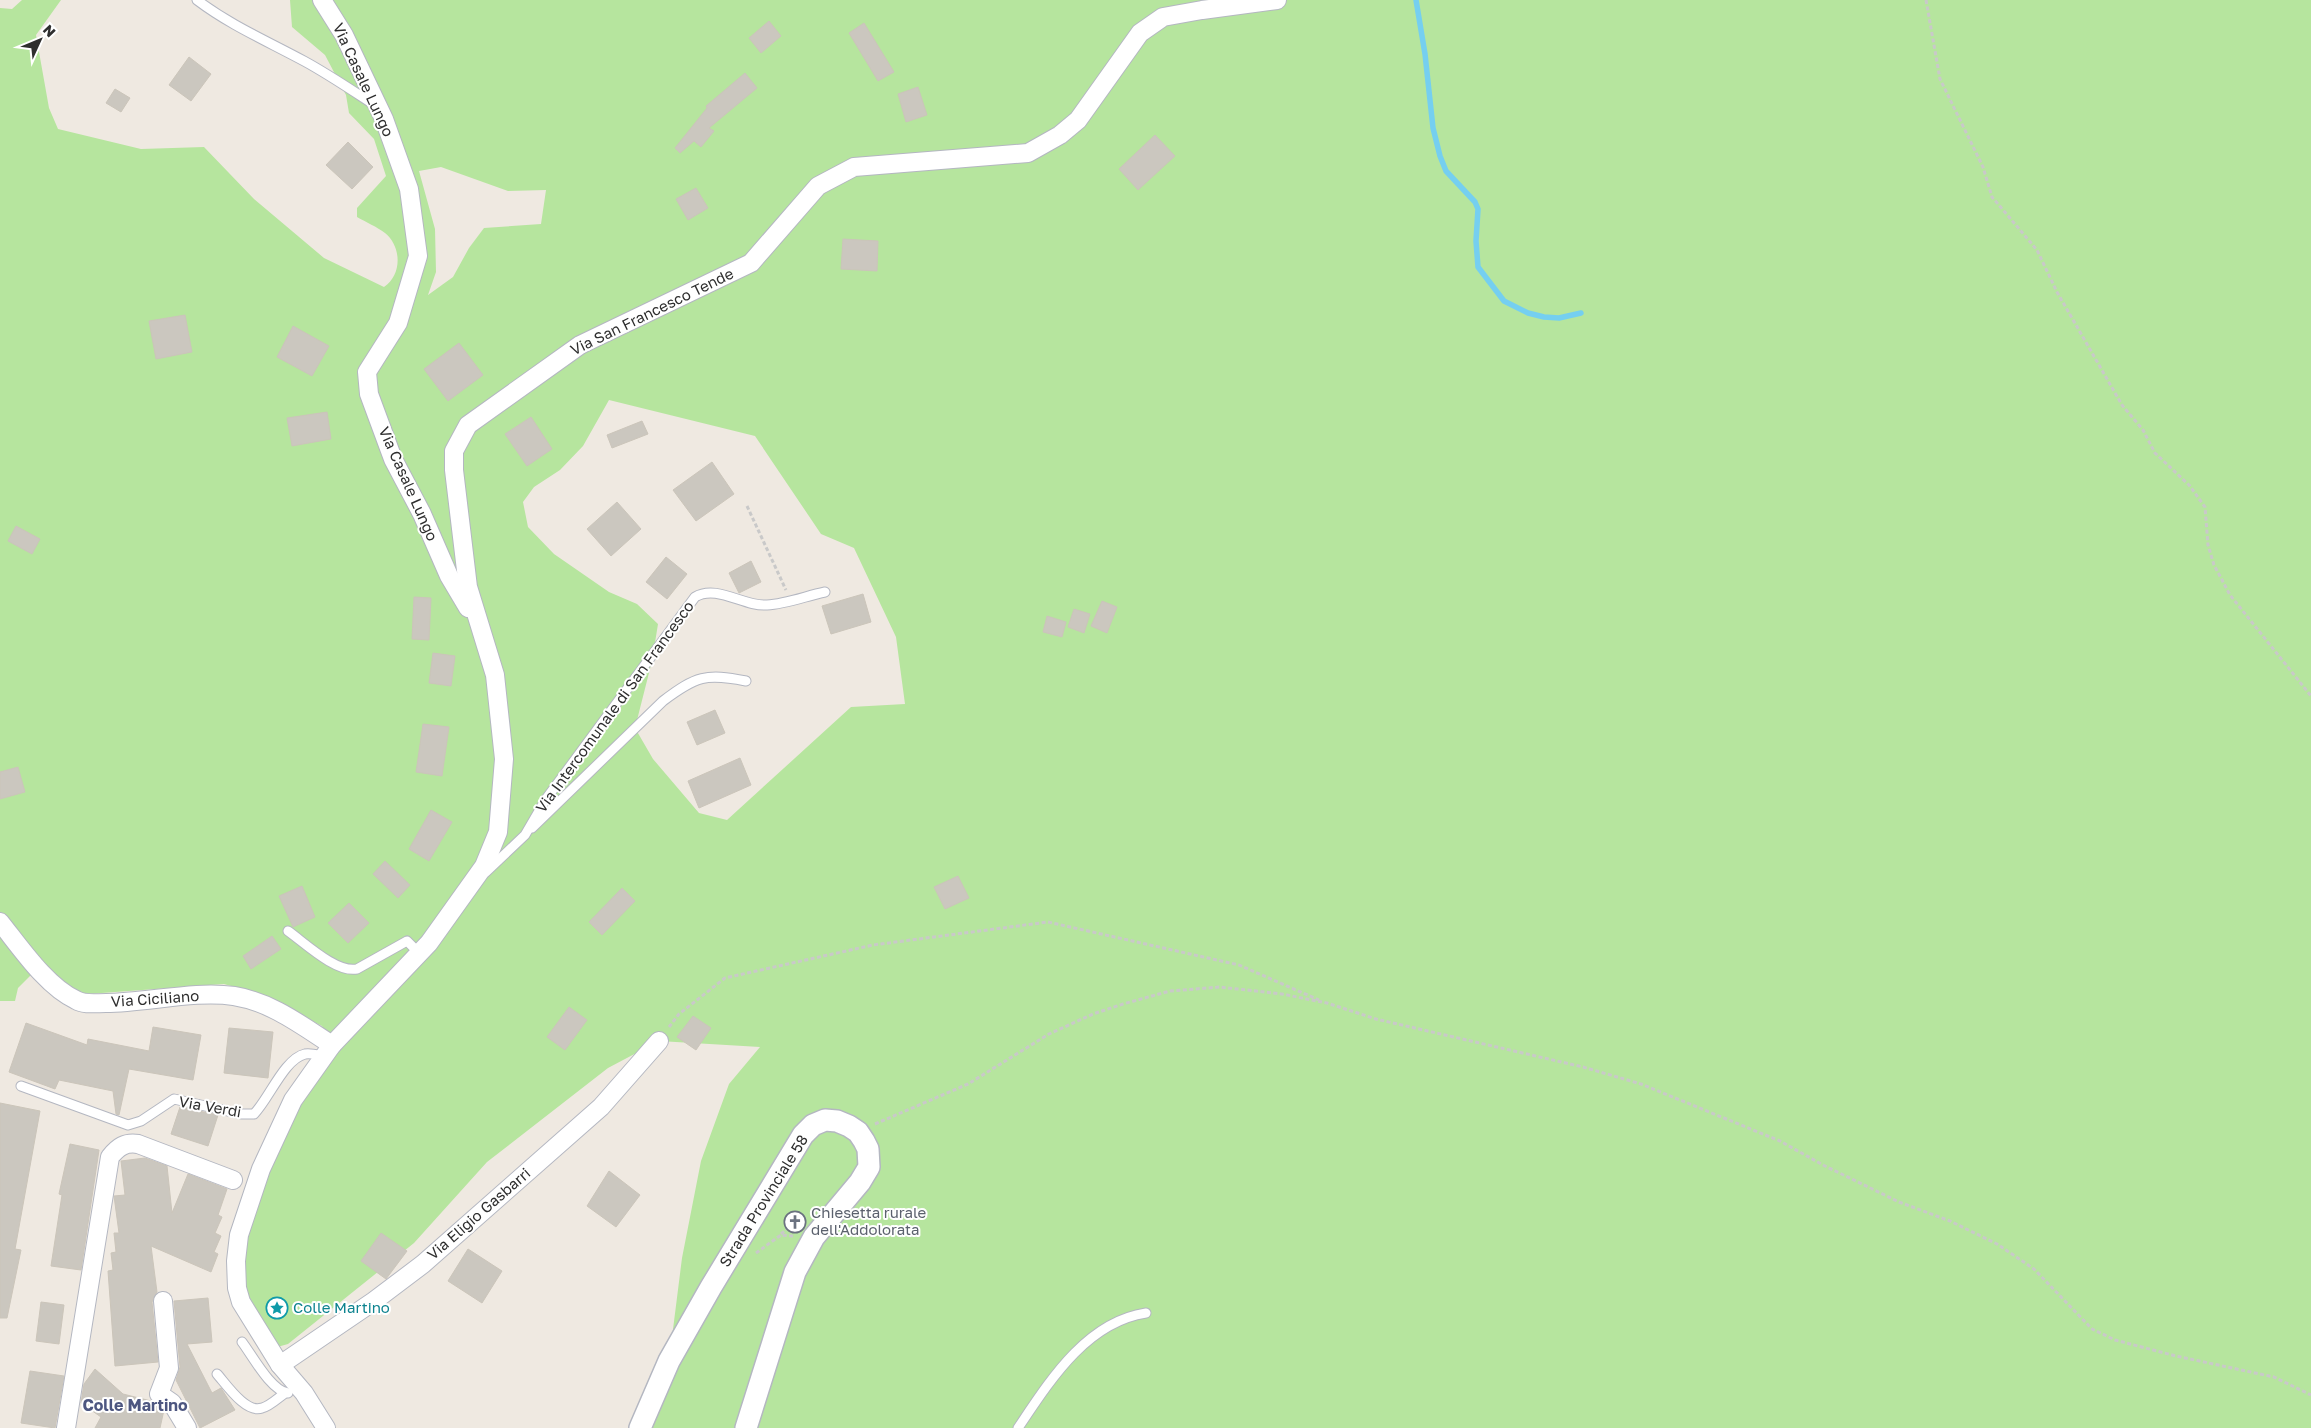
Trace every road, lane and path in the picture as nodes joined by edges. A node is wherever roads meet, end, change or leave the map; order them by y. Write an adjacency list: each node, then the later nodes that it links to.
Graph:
1 (197, 0): 5 (lane)
2 (322, 0): 5 (street, Via Casale Lungo)
3 (1277, 0): 9 (street, Via San Francesco Tende)
4 (1926, 0): 11 (path)
5 (379, 107): 9 (street, Via Casale Lungo)
6 (747, 506): 8 (path)
7 (825, 592): 8 (lane, Via Intercomunale di San Francesco)
8 (791, 600): 12 (lane, Via Intercomunale di San Francesco)
9 (482, 631): 13 (street, Via San Francesco Tende)
10 (746, 681): 12 (lane)
11 (2311, 696)
12 (525, 835): 13 (lane, Via Intercomunale di San Francesco)
13 (465, 894): 16 (street, Via San Francesco Tende)
14 (0, 922): 19 (street, Via Ciciliano)
15 (288, 931): 16 (lane)
16 (419, 953): 19 (street, Via San Francesco Tende)
17 (1327, 1003): 18 (path); 21 (path); 34 (path)
18 (659, 1041): 30 (street, Via Eligio Gasbarri)
19 (328, 1050): 20 (lane, Via Verdi); 30 (street, Via San Francesco Tende)
20 (20, 1086)
21 (858, 1132): 25 (street); 38 (street, Strada Provinciale 58)
22 (233, 1180): 35 (street)
23 (789, 1227): 24 (path)
24 (781, 1235): 25 (path); 26 (path)
25 (814, 1237): 39 (street)
26 (750, 1258)
27 (163, 1301): 36 (street)
28 (1146, 1313): 40 (lane)
29 (242, 1342): 32 (lane)
30 (280, 1365): 33 (street, Via San Francesco Tende)
31 (217, 1374): 32 (lane)
32 (285, 1393): 33 (lane)
33 (304, 1393): 37 (street, Via San Francesco Tende)
34 (2311, 1394)
35 (66, 1428)
36 (187, 1428)
37 (326, 1428)
38 (640, 1428)
39 (746, 1428)
40 (1018, 1428)

